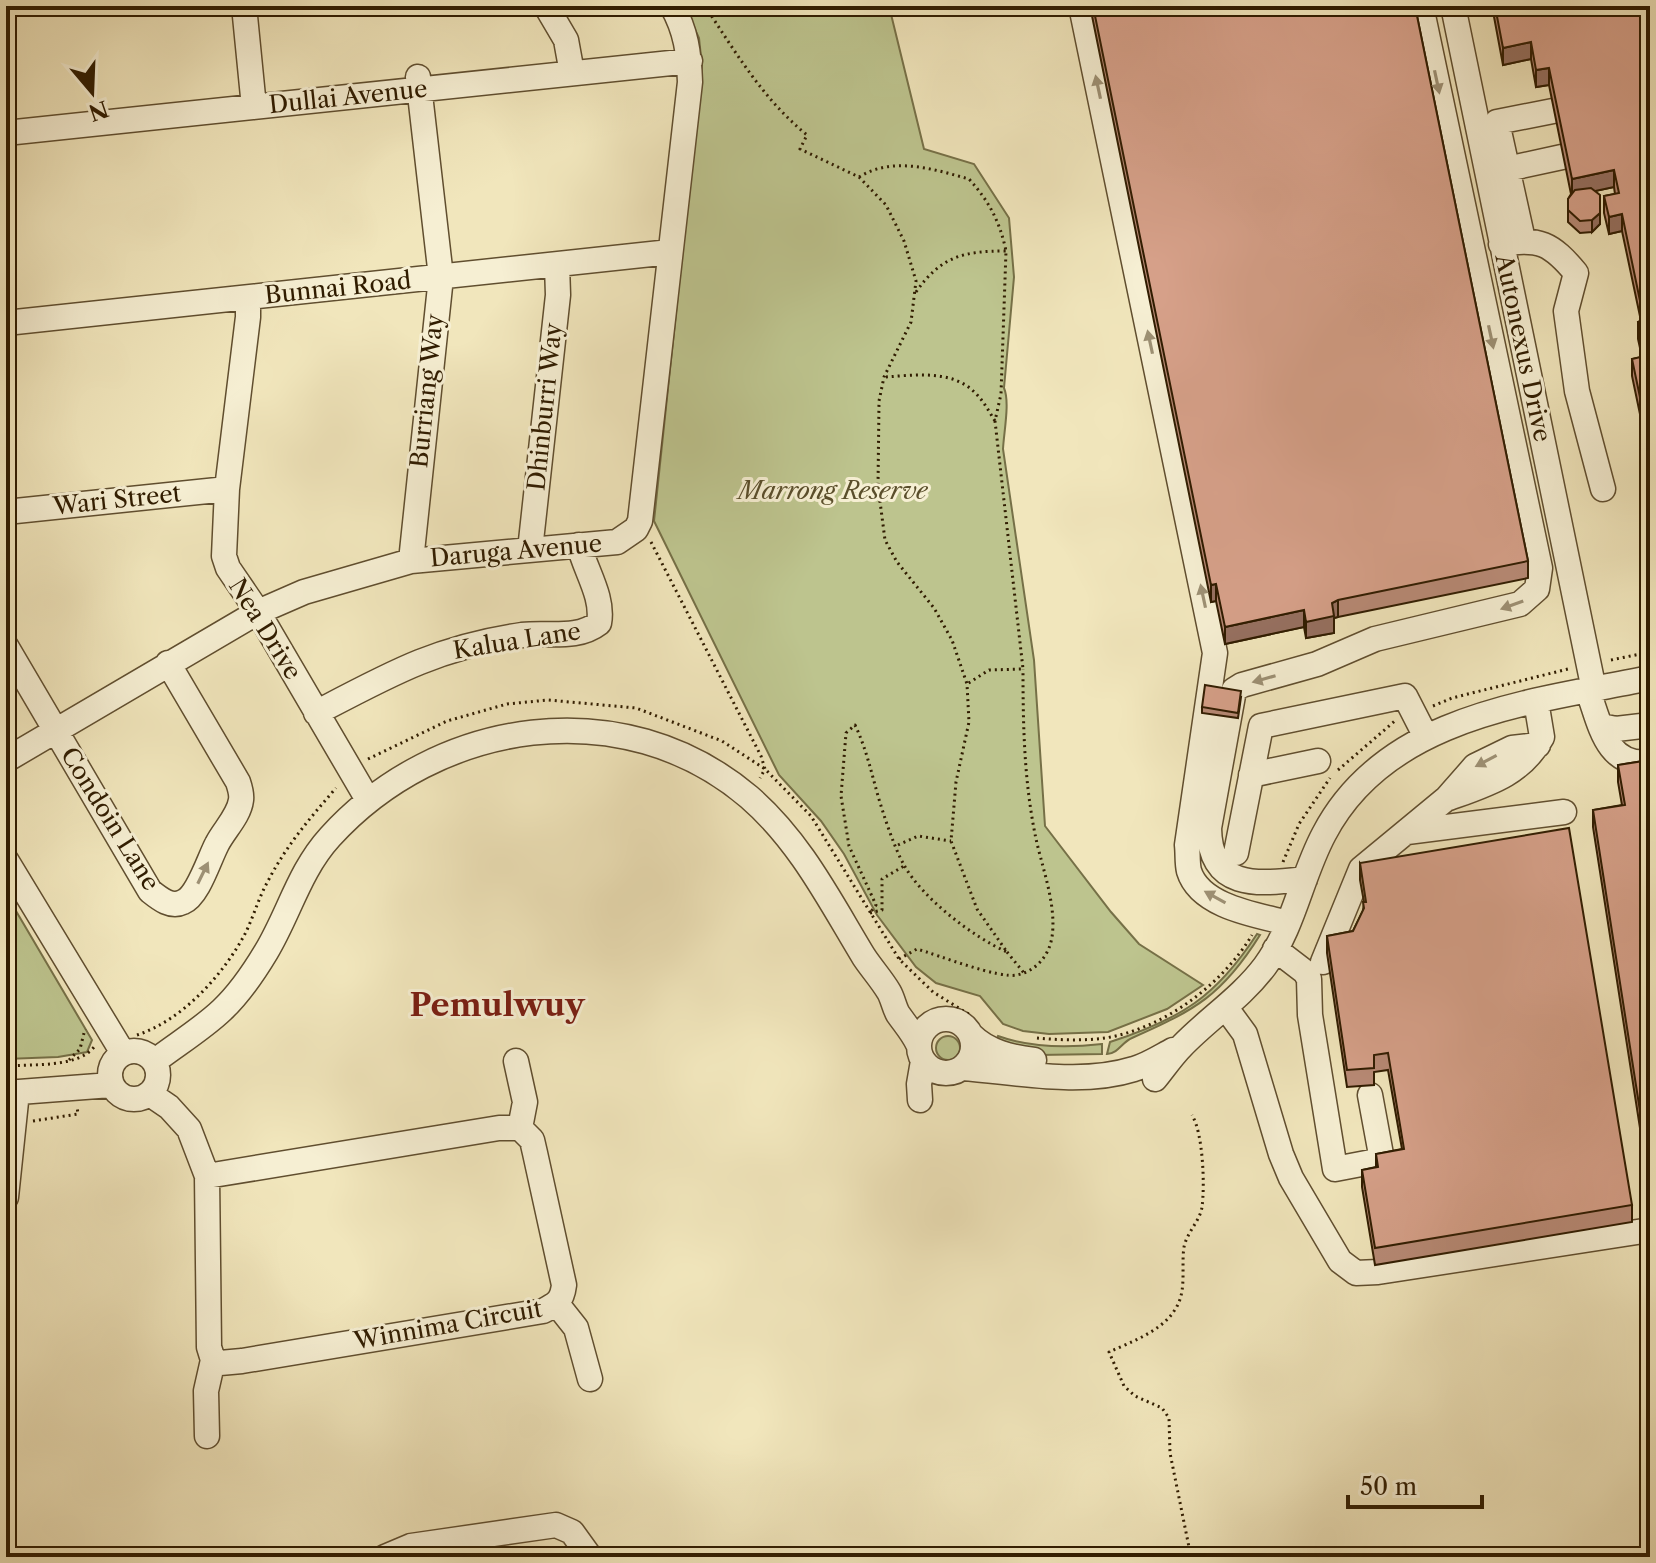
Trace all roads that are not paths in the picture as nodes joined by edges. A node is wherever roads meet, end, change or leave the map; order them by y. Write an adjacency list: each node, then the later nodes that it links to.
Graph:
1 (244, 6): 10 (street)
2 (546, 6): 8 (street)
3 (672, 6): 7 (street)
4 (1081, 6): 51 (street, one-way to 4)
5 (1421, 6): 50 (street, one-way to 50)
6 (1453, 6): 16 (street, Autonexus Drive)
7 (689, 54): 8 (street, Dullai Avenue); 17 (street)
8 (571, 66): 9 (street, Dullai Avenue)
9 (419, 84): 10 (street, Dullai Avenue); 19 (street, Burriang Way)
10 (254, 100): 12 (street, Dullai Avenue); 13 (street, Dullai Avenue)
11 (1553, 111): 15 (street)
12 (6, 120)
13 (6, 133)
14 (1562, 157): 15 (street)
15 (1507, 169): 16 (street)
16 (1512, 242): 22 (street); 23 (street, Autonexus Drive)
17 (670, 252): 18 (street, Bunnai Road); 27 (street, Daruga Avenue)
18 (557, 265): 19 (street, Bunnai Road); 28 (street, Dhinburri Way)
19 (441, 277): 20 (street, Bunnai Road); 29 (street, Burriang Way)
20 (248, 298): 21 (street, Bunnai Road); 24 (street, Nea Drive)
21 (6, 323)
22 (1577, 391): 23 (street); 25 (street)
23 (1534, 400): 34 (street, Autonexus Drive)
24 (227, 489): 26 (street, Wari Street); 30 (street, Nea Drive)
25 (1603, 489)
26 (6, 512)
27 (579, 545): 28 (street, Daruga Avenue); 36 (street, Kalua Lane)
28 (530, 550): 29 (street, Daruga Avenue)
29 (411, 561): 30 (street, Daruga Avenue)
30 (258, 612): 32 (street, Daruga Avenue); 36 (street, Nea Drive)
31 (6, 646): 39 (street, Condoin Lane)
32 (168, 663): 39 (street, Daruga Avenue); 39 (street, Condoin Lane, one-way to 32)
33 (1650, 678): 34 (street)
34 (1591, 690): 35 (street); 38 (street, Autonexus Drive)
35 (1536, 701): 40 (street); 47 (street)
36 (316, 713): 45 (street, Nea Drive)
37 (1650, 725): 38 (street)
38 (1601, 726): 43 (street, Autonexus Drive)
39 (56, 730): 41 (street, Daruga Avenue)
40 (1426, 737): 44 (street); 50 (street)
41 (6, 760)
42 (1318, 761): 44 (street)
43 (1650, 762)
44 (1251, 775): 48 (street)
45 (368, 800): 54 (street); 61 (street)
46 (1564, 812): 47 (street)
47 (1407, 832): 53 (street)
48 (1236, 853)
49 (6, 860): 59 (street)
50 (1305, 879): 51 (street)
51 (1288, 923): 52 (street)
52 (1275, 949): 55 (street); 68 (street)
53 (1323, 962)
54 (890, 994): 56 (street); 60 (street)
55 (1226, 1008): 58 (street); 72 (street)
56 (941, 1019): 57 (street); 60 (street)
57 (974, 1028): 58 (street); 63 (street)
58 (1182, 1045): 63 (street); 64 (street)
59 (118, 1046): 61 (street); 65 (street)
60 (920, 1052): 63 (street); 63 (street)
61 (155, 1061): 67 (street)
62 (516, 1061): 69 (street)
63 (954, 1071)
64 (1155, 1079)
65 (111, 1085): 66 (street); 67 (street)
66 (11, 1092): 71 (street)
67 (150, 1094): 70 (street)
68 (1370, 1095)
69 (520, 1128): 70 (street); 73 (street, Winnima Circuit)
70 (207, 1176): 74 (street)
71 (6, 1197)
72 (1650, 1230)
73 (557, 1304): 74 (street, Winnima Circuit); 75 (street)
74 (213, 1360): 76 (street)
75 (590, 1379)
76 (207, 1436)
77 (584, 1547): 78 (street)
78 (385, 1557)

